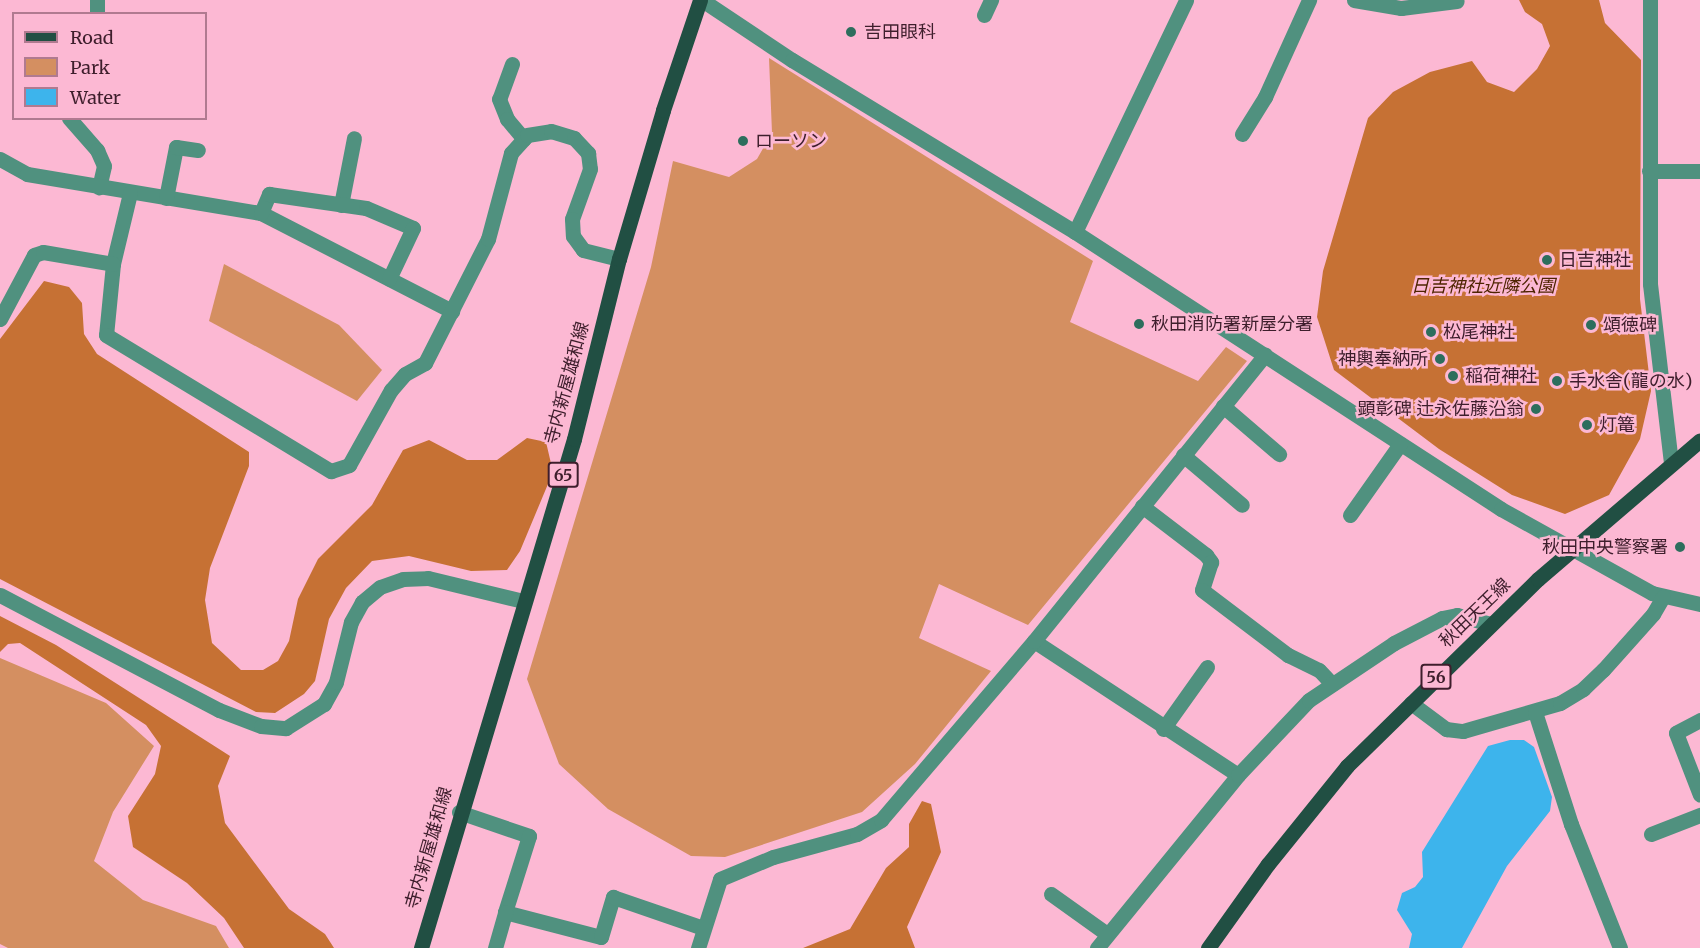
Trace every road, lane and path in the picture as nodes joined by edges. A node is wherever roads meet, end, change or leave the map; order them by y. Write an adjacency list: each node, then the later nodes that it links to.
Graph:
1 (701, 0): 23 (street); 24 (main road, 寺内新屋雄和線 / 65)
2 (991, 0): 8 (street)
3 (1186, 0): 23 (street)
4 (1309, 0): 11 (street)
5 (1354, 0): 7 (street)
6 (1650, 0): 16 (street)
7 (1457, 1)
8 (984, 15)
9 (512, 64): 13 (street)
10 (71, 120): 18 (street)
11 (1242, 134)
12 (354, 138): 21 (street)
13 (524, 139): 24 (street); 27 (street)
14 (198, 150): 20 (street)
15 (0, 159): 18 (street)
16 (1649, 171): 17 (street); 35 (street)
17 (1700, 171)
18 (99, 187): 19 (street)
19 (130, 193): 20 (street); 25 (street)
20 (166, 198): 22 (street)
21 (341, 205): 22 (street); 26 (street)
22 (261, 213): 26 (street)
23 (1075, 232): 29 (street)
24 (619, 259): 42 (main road, 寺内新屋雄和線 / 65)
25 (113, 264): 27 (street); 28 (street)
26 (389, 279): 27 (street)
27 (452, 311)
28 (0, 319)
29 (1265, 355): 30 (street); 32 (street)
30 (1223, 406): 33 (street); 34 (street)
31 (1700, 440): 35 (main road, 秋田天王線 / 56)
32 (1400, 444): 38 (street); 39 (street)
33 (1279, 454)
34 (1183, 455): 36 (street); 37 (street)
35 (1671, 464): 39 (main road, 秋田天王線 / 56)
36 (1242, 505)
37 (1143, 506): 45 (street); 47 (street)
38 (1350, 515)
39 (1576, 550): 41 (street); 44 (main road, 秋田天王線 / 56)
40 (0, 595): 42 (street)
41 (1663, 597): 43 (street); 49 (street)
42 (523, 601): 54 (main road, 寺内新屋雄和線 / 65)
43 (1700, 604)
44 (1490, 624): 47 (street); 48 (main road, 秋田天王線 / 56)
45 (1034, 641): 51 (street); 59 (street)
46 (1207, 667): 51 (street)
47 (1332, 684): 52 (street)
48 (1411, 703): 49 (street); 66 (main road, 秋田天王線 / 56)
49 (1535, 712): 67 (street)
50 (1700, 720): 53 (street)
51 (1163, 729): 52 (street)
52 (1238, 775): 60 (street)
53 (1700, 795)
54 (459, 812): 58 (street); 62 (main road, 寺内新屋雄和線 / 65)
55 (1700, 815): 56 (street)
56 (1652, 834)
57 (1051, 894): 60 (street)
58 (505, 912): 61 (street); 63 (street)
59 (703, 928): 61 (street); 64 (street)
60 (1107, 934): 65 (street)
61 (600, 942)
62 (421, 948)
63 (495, 948)
64 (698, 948)
65 (1097, 948)
66 (1208, 948)
67 (1620, 948)

